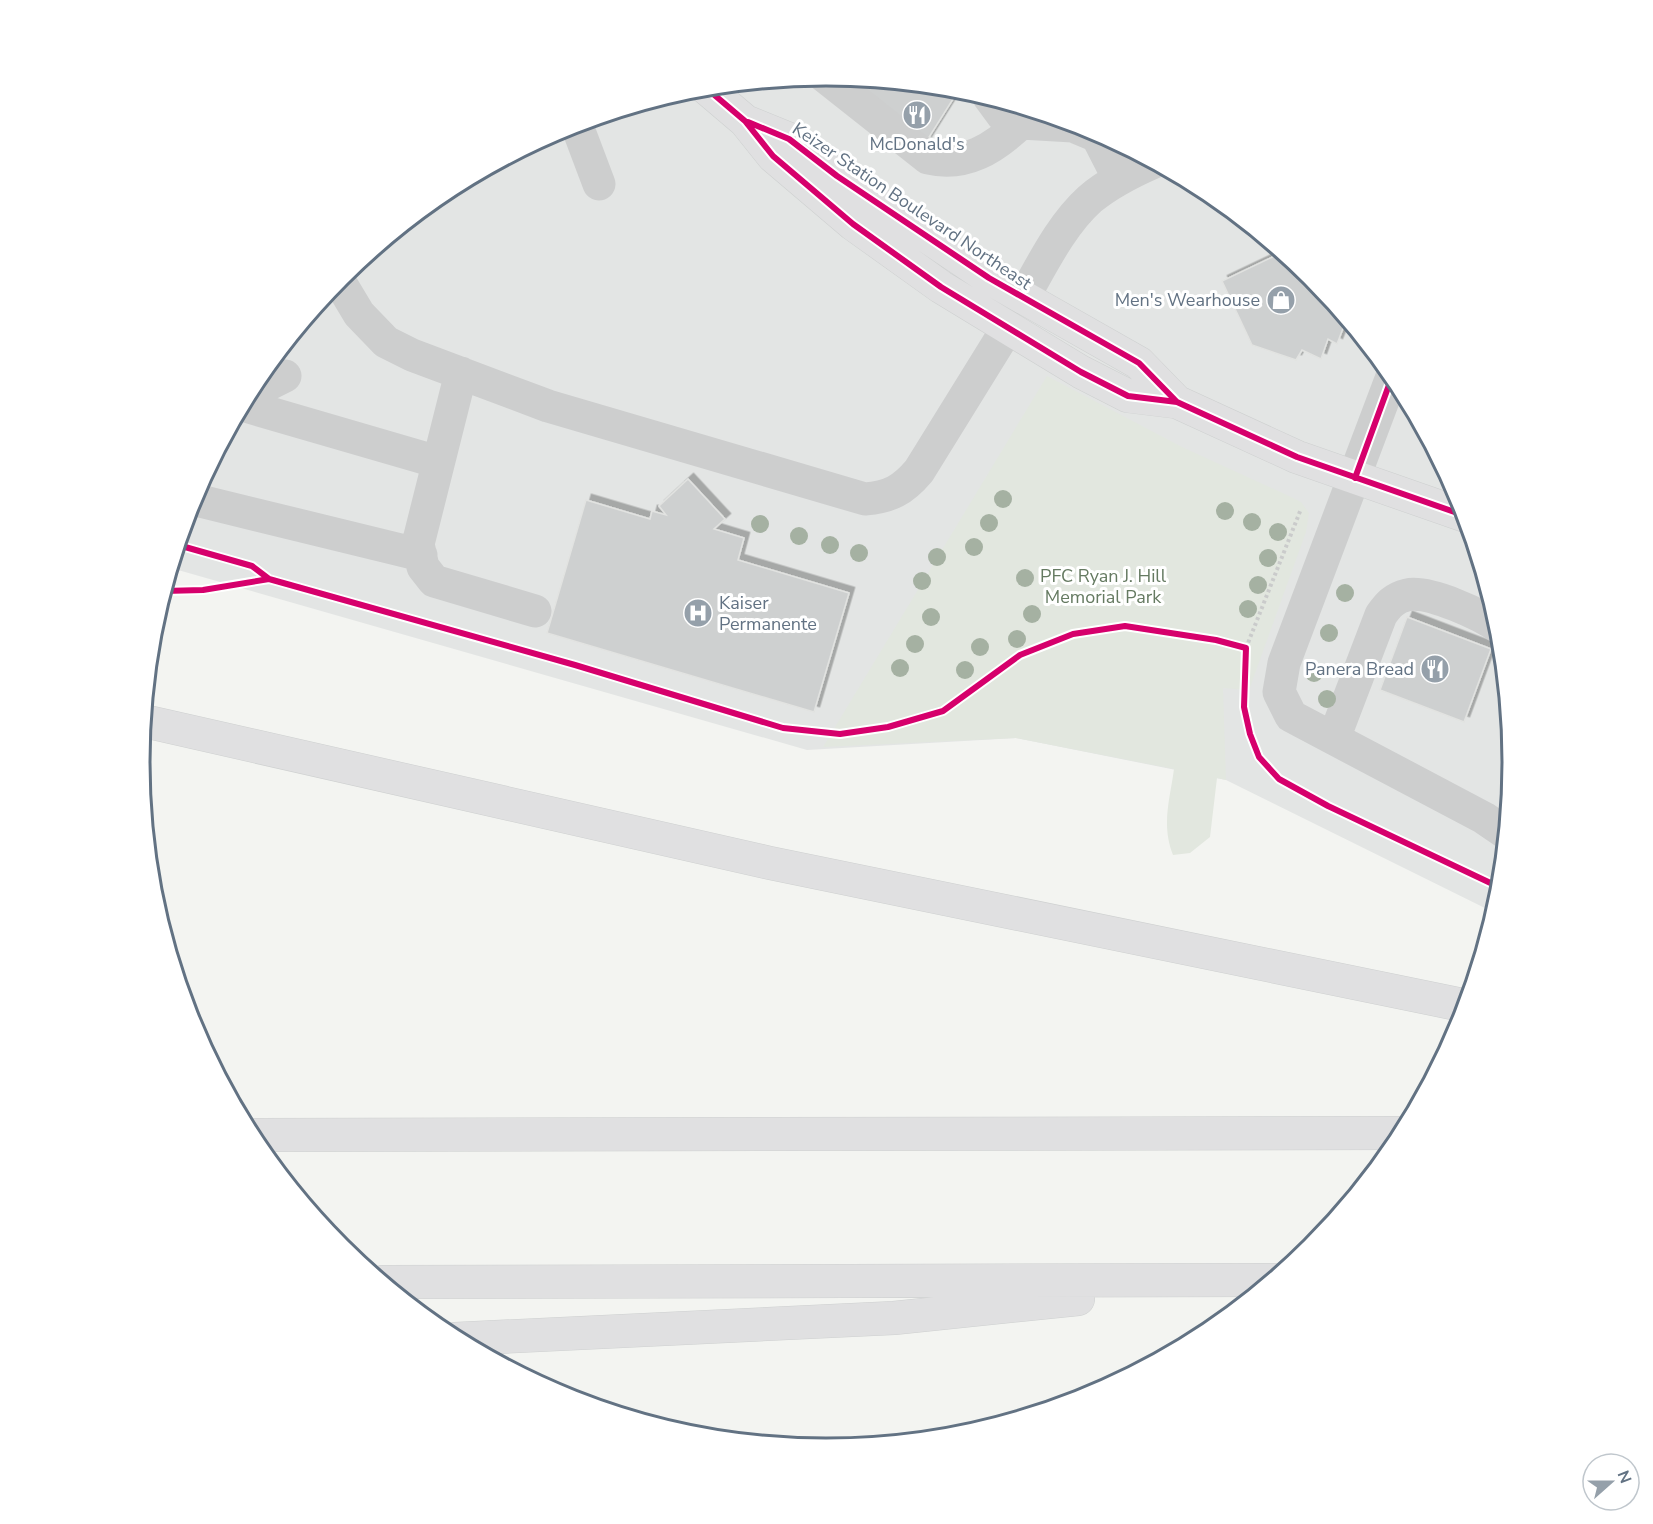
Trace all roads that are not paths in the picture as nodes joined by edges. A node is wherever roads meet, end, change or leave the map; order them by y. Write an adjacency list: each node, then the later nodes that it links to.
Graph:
1 (837, 86): 5 (street)
2 (714, 95): 4 (main road, Keizer Station Boulevard Northeast)
3 (997, 108): 5 (street)
4 (745, 121): 13 (main road, Keizer Station Boulevard Northeast); 14 (main road, Keizer Station Boulevard Northeast)
5 (1021, 123): 6 (street)
6 (1054, 125)
7 (580, 132): 11 (street)
8 (1101, 144): 10 (street)
9 (1146, 166): 10 (street)
10 (1119, 179): 13 (street)
11 (599, 184)
12 (351, 281): 15 (street)
13 (1023, 298): 19 (main road, Keizer Station Boulevard Northeast)
14 (1007, 329): 15 (street); 19 (main road, Keizer Station Boulevard Northeast)
15 (461, 373): 21 (street)
16 (285, 376): 18 (street)
17 (1389, 386): 22 (street)
18 (264, 387)
19 (1177, 402): 22 (main road, Keizer Station Boulevard Northeast)
20 (251, 408): 21 (street)
21 (438, 462): 25 (street)
22 (1355, 478): 24 (main road, Keizer Station Boulevard Northeast); 29 (street)
23 (202, 501): 25 (street)
24 (1455, 512)
25 (421, 555): 26 (street)
26 (536, 611)
27 (1487, 618): 29 (street)
28 (151, 723): 31 (main road)
29 (1334, 738): 30 (street)
30 (1499, 829)
31 (1458, 1004)
32 (1392, 1133): 33 (main road)
33 (262, 1135)
34 (1262, 1280): 36 (main road)
35 (1261, 1281): 37 (main road)
36 (394, 1282)
37 (473, 1338)

